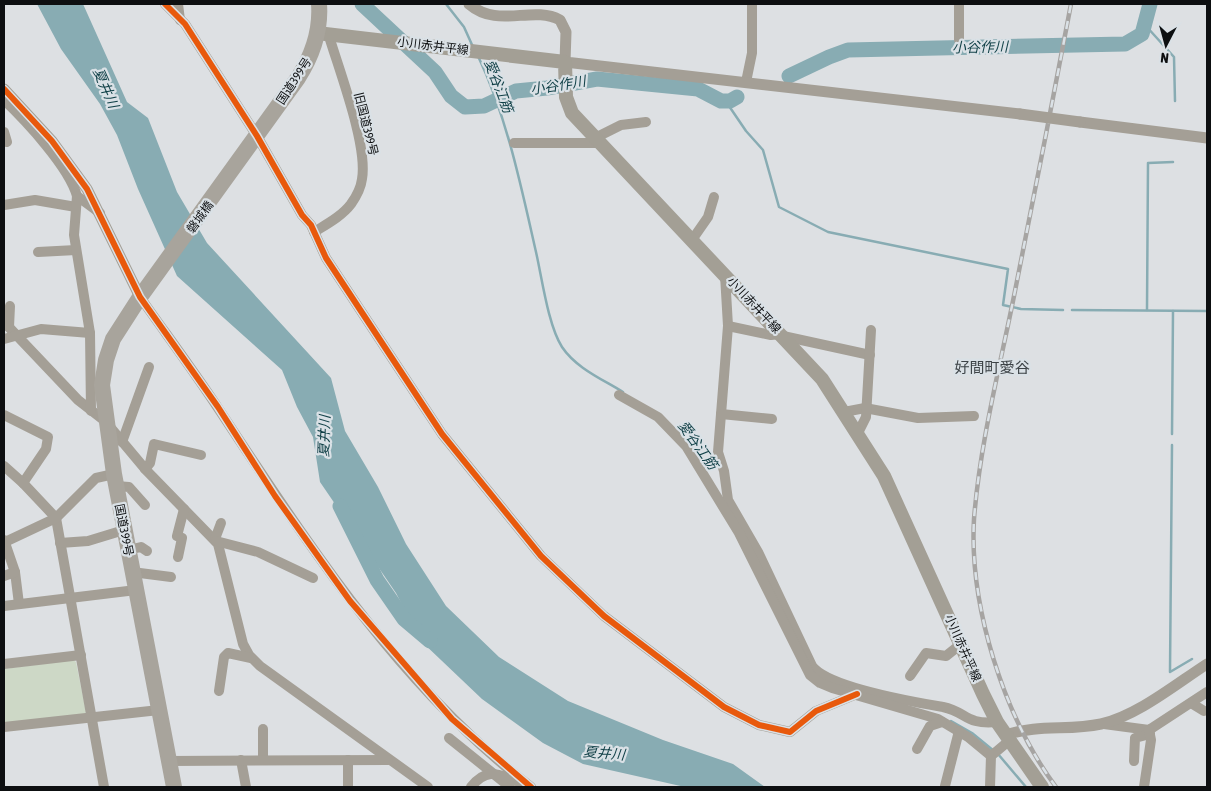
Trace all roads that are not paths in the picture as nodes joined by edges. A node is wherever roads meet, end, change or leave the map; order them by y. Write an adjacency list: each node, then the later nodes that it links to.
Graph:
1 (165, 4): 8 (street)
2 (178, 4): 8 (street)
3 (319, 4): 9 (highway, 国道399号)
4 (469, 4): 7 (street)
5 (752, 4): 12 (street)
6 (959, 4): 10 (street)
7 (479, 7): 11 (street)
8 (180, 20): 16 (street)
9 (323, 33): 11 (main road, 小川赤井平線); 16 (highway, 国道399号); 25 (street, 旧国道399号)
10 (959, 40)
11 (566, 62): 12 (street); 18 (main road, 小川赤井平線)
12 (746, 82): 17 (street, bridge)
13 (4, 89): 24 (street)
14 (4, 100): 22 (street)
15 (646, 122): 18 (street)
16 (256, 136): 20 (highway, 国道399号); 25 (street)
17 (1207, 138)
18 (598, 140): 19 (street); 26 (main road, 小川赤井平線)
19 (514, 143)
20 (247, 151): 30 (highway, 磐城橋)
21 (714, 197): 26 (street)
22 (77, 202): 23 (street); 24 (street); 27 (street)
23 (4, 205)
24 (100, 214): 31 (street)
25 (314, 232): 86 (street)
26 (692, 240): 29 (main road, 小川赤井平線)
27 (76, 250): 28 (street); 36 (street)
28 (38, 252)
29 (725, 275): 34 (street); 38 (main road, 小川赤井平線)
30 (152, 283): 31 (highway, 国道399号)
31 (140, 297): 50 (highway, 国道399号); 109 (street)
32 (10, 306): 33 (street)
33 (6, 325): 37 (street)
34 (728, 326): 38 (street); 46 (street)
35 (871, 330): 40 (street)
36 (90, 333): 37 (street); 44 (street)
37 (17, 335): 39 (street); 44 (street)
38 (782, 335): 40 (street); 45 (main road, 小川赤井平線)
39 (4, 339)
40 (870, 355): 43 (street)
41 (150, 367): 52 (street)
42 (619, 395): 86 (street)
43 (865, 408): 45 (street); 48 (street); 51 (street)
44 (91, 411): 50 (street)
45 (844, 412): 51 (main road, 小川赤井平線)
46 (721, 414): 49 (street); 92 (street)
47 (4, 415): 57 (street)
48 (974, 416)
49 (772, 420)
50 (105, 421): 52 (street); 56 (highway, 国道399号)
51 (858, 433): 78 (main road, 小川赤井平線)
52 (122, 442): 55 (street)
53 (201, 455): 55 (street)
54 (4, 466): 57 (street)
55 (145, 469): 59 (street)
56 (115, 480): 58 (street); 60 (street); 62 (highway, 国道399号)
57 (23, 482): 60 (street)
58 (145, 505)
59 (184, 509): 63 (street); 68 (street)
60 (56, 518): 64 (street); 65 (street)
61 (221, 523): 63 (street)
62 (124, 530): 65 (street); 66 (highway, 国道399号)
63 (216, 540): 73 (street); 80 (street)
64 (4, 541): 69 (street)
65 (60, 543): 75 (street)
66 (128, 550): 67 (street); 70 (highway, 国道399号)
67 (147, 551)
68 (178, 557)
69 (15, 572): 71 (street); 76 (street)
70 (132, 572): 72 (street); 74 (highway, 国道399号)
71 (4, 576)
72 (171, 577)
73 (313, 578)
74 (136, 590): 75 (street); 88 (highway, 国道399号)
75 (71, 597): 76 (street); 79 (street)
76 (19, 604): 77 (street)
77 (4, 606)
78 (961, 644): 83 (street); 92 (main road, 小川赤井平線)
79 (81, 655): 81 (street); 90 (street)
80 (252, 658): 84 (street); 105 (street)
81 (4, 664)
82 (1206, 669): 93 (street)
83 (910, 676)
84 (219, 691)
85 (1207, 693): 87 (street)
86 (857, 694): 91 (street)
87 (1191, 703): 89 (street); 97 (street)
88 (158, 710): 90 (street); 106 (highway, 国道399号)
89 (1204, 711)
90 (93, 718): 94 (street); 111 (street)
91 (942, 722): 96 (street); 100 (street)
92 (997, 722): 99 (main road, 小川赤井平線)
93 (1103, 724): 97 (street); 99 (street)
94 (4, 727)
95 (263, 729): 103 (street)
96 (958, 731): 101 (street); 110 (street)
97 (1150, 732): 107 (street); 120 (street)
98 (449, 738): 108 (street)
99 (1008, 738): 101 (street); 119 (main road, 小川赤井平線)
100 (916, 749)
101 (991, 756): 118 (street)
102 (241, 760): 103 (street); 106 (street); 113 (street)
103 (263, 760): 104 (street)
104 (348, 760): 105 (street); 114 (street)
105 (388, 760): 115 (street)
106 (169, 761): 112 (highway, 国道399号)
107 (1134, 761)
108 (491, 772): 109 (street); 116 (street); 117 (street)
109 (528, 785)
110 (945, 786)
111 (104, 787)
112 (174, 787)
113 (246, 787)
114 (348, 787)
115 (428, 787)
116 (471, 787)
117 (510, 787)
118 (990, 787)
119 (1042, 787)
120 (1144, 787): 121 (street)
121 (1148, 787)

